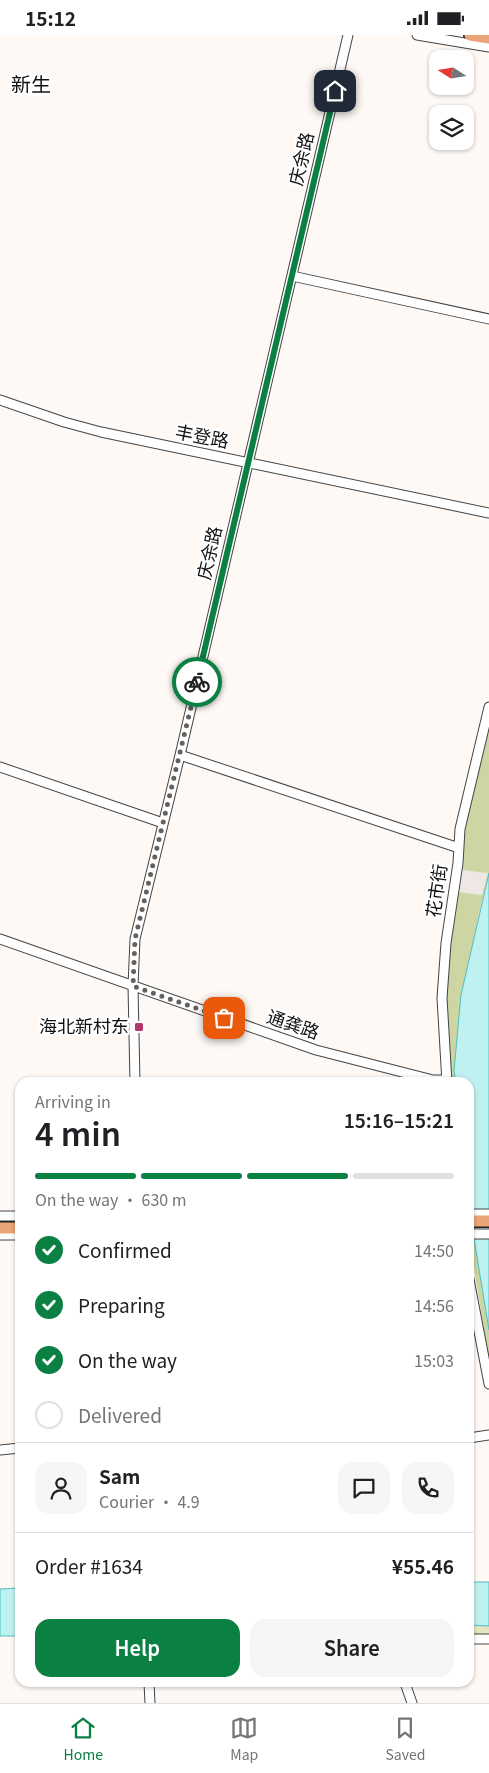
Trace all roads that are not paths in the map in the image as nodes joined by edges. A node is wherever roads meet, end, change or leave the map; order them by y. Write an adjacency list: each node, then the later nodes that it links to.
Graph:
1 (348, 35): 6 (street, 庆余路)
2 (417, 35): 5 (street)
3 (470, 35): 4 (main road)
4 (489, 38)
5 (489, 47)
6 (292, 276): 7 (street); 9 (street, 庆余路)
7 (489, 319)
8 (0, 400): 9 (street, 丰登路)
9 (247, 462): 10 (street, 丰登路); 12 (street, 庆余路)
10 (489, 513)
11 (489, 707): 15 (street, 花市街)
12 (180, 755): 14 (street, 庆余路); 15 (street)
13 (0, 767): 14 (street)
14 (163, 823): 17 (street, 庆余路)
15 (459, 848): 20 (street, 花市街)
16 (0, 939): 17 (street, 通龚路)
17 (133, 986): 18 (street, 庆余路); 19 (street, 通龚路)
18 (135, 1077)
19 (421, 1077)
20 (447, 1077)
21 (474, 1214): 22 (street)
22 (489, 1214)
23 (0, 1216): 24 (street)
24 (15, 1216)
25 (474, 1221): 26 (main road)
26 (489, 1221)
27 (0, 1222): 28 (main road)
28 (15, 1222)
29 (474, 1227): 30 (main road)
30 (489, 1227)
31 (0, 1228): 32 (main road)
32 (15, 1228)
33 (474, 1234): 34 (street)
34 (489, 1234)
35 (0, 1235): 36 (street)
36 (15, 1235)
37 (474, 1324): 38 (street)
38 (489, 1384)
39 (489, 1435): 40 (street)
40 (474, 1437)
41 (15, 1448): 42 (street)
42 (0, 1449)
43 (474, 1639): 44 (street)
44 (489, 1639)
45 (150, 1687): 47 (street)
46 (406, 1687): 48 (street)
47 (150, 1703)
48 (412, 1703)

